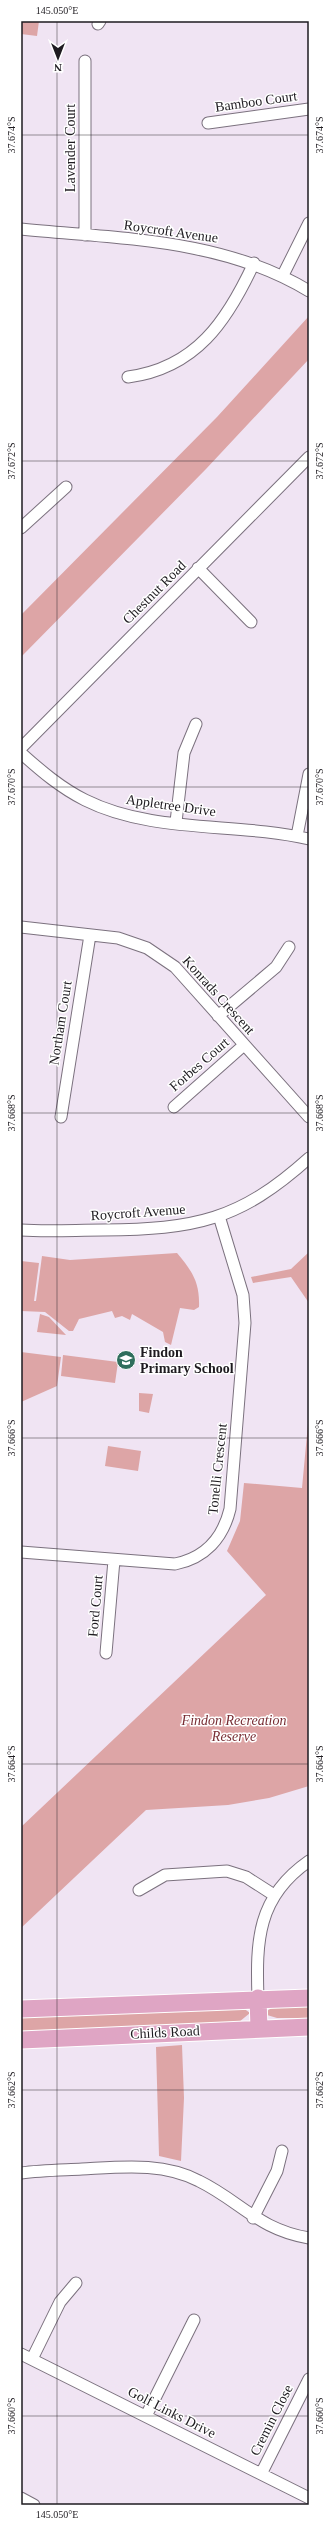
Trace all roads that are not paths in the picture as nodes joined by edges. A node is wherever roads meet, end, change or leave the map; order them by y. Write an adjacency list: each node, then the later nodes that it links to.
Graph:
1 (85, 62): 6 (street, Lavender Court)
2 (309, 109): 3 (street, Bamboo Court)
3 (208, 123)
4 (309, 223): 8 (street)
5 (21, 229): 6 (street, Roycroft Avenue)
6 (85, 235): 7 (street, Roycroft Avenue)
7 (254, 263): 8 (street, Roycroft Avenue); 10 (street)
8 (283, 276): 9 (street, Roycroft Avenue)
9 (309, 291)
10 (128, 376)
11 (309, 457): 14 (street, Chestnut Road)
12 (66, 487): 13 (street)
13 (21, 528)
14 (198, 568): 15 (street); 17 (street, Chestnut Road)
15 (251, 622)
16 (196, 724): 20 (street)
17 (21, 748)
18 (21, 753): 20 (street, Appletree Drive)
19 (309, 774): 21 (street)
20 (176, 822): 21 (street, Appletree Drive)
21 (297, 836): 22 (street, Appletree Drive)
22 (309, 839)
23 (21, 927): 24 (street, Konrads Crescent)
24 (90, 935): 26 (street, Konrads Crescent); 30 (street, Northam Court)
25 (289, 947): 26 (street)
26 (218, 1016): 27 (street, Konrads Crescent)
27 (244, 1045): 28 (street, Forbes Court); 29 (street, Konrads Crescent)
28 (174, 1107)
29 (305, 1114): 31 (street, Konrads Crescent)
30 (61, 1117)
31 (309, 1125)
32 (309, 1158): 33 (street, Roycroft Avenue)
33 (216, 1217): 34 (street, Roycroft Avenue); 36 (street, Tonelli Crescent)
34 (21, 1230)
35 (21, 1552): 36 (street, Tonelli Crescent)
36 (114, 1560): 37 (street, Ford Court)
37 (106, 1653)
38 (309, 1861): 40 (street)
39 (139, 1890): 40 (street)
40 (274, 1895): 41 (street)
41 (258, 1998): 42 (main road, Childs Road); 43 (main road, Childs Road); 45 (main road)
42 (309, 1998)
43 (21, 2010)
44 (309, 2027): 45 (main road, Childs Road)
45 (259, 2028): 46 (main road, Childs Road)
46 (21, 2040)
47 (282, 2151): 49 (street)
48 (21, 2173): 49 (street)
49 (253, 2218): 50 (street)
50 (309, 2238)
51 (76, 2283): 54 (street)
52 (194, 2320): 56 (street)
53 (21, 2354): 54 (street, Golf Links Drive)
54 (32, 2359): 56 (street, Golf Links Drive)
55 (309, 2379): 57 (street, Cremin Close)
56 (146, 2416): 57 (street, Golf Links Drive)
57 (261, 2474): 59 (street, Golf Links Drive)
58 (21, 2498): 60 (street)
59 (309, 2498)
60 (34, 2505)

